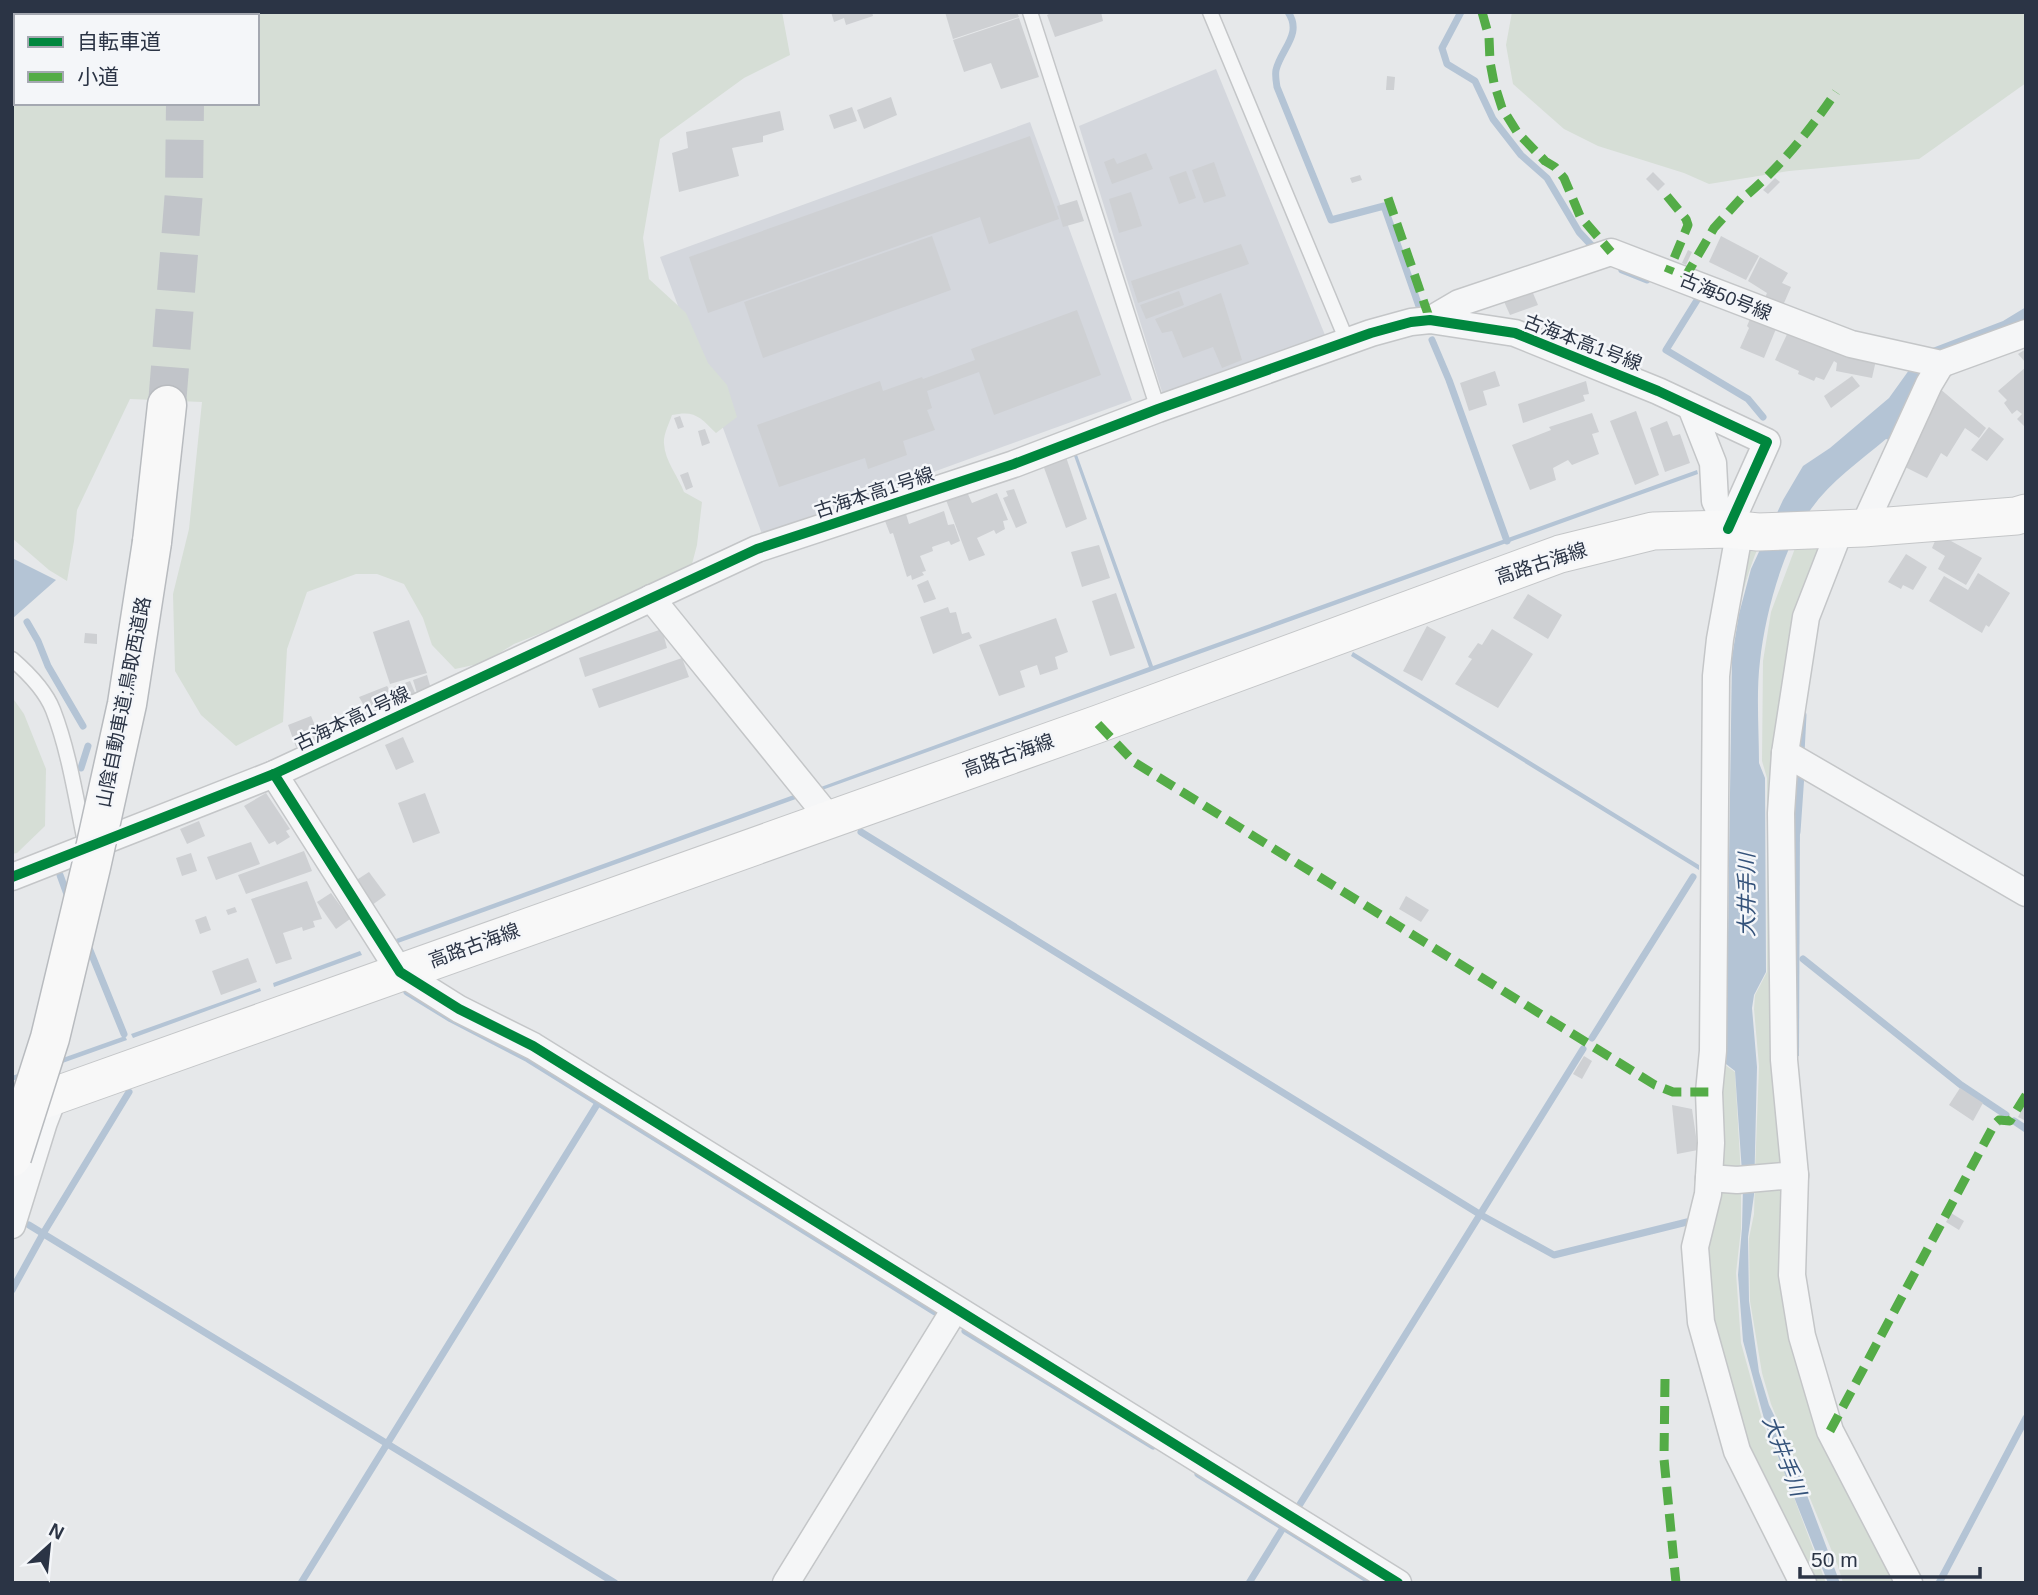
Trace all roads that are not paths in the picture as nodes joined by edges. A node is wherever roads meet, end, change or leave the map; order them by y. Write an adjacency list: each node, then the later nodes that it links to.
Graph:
1 (1030, 12): 9 (lane)
2 (1210, 12): 5 (lane)
3 (1430, 320): 5 (street, 古海本高1号線); 6 (street, 古海50号線); 8 (street, 古海本高1号線)
4 (2026, 333): 6 (street)
5 (1347, 341): 9 (street, 古海本高1号線)
6 (1941, 364): 11 (street)
7 (159, 404): 13 (highway, 山陰自動車道;鳥取西道路)
8 (1691, 407): 12 (street); 12 (street, 古海本高1号線)
9 (1158, 409): 14 (street, 古海本高1号線)
10 (2026, 513): 11 (main road, 高路古海線)
11 (1842, 527): 12 (main road, 高路古海線); 16 (street)
12 (1743, 530): 18 (main road, 高路古海線); 28 (street)
13 (143, 541): 23 (highway, 山陰自動車道;鳥取西道路); 26 (highway, 山陰自動車道;鳥取西道路, bridge)
14 (651, 598): 17 (street, 古海本高1号線); 18 (street)
15 (12, 659): 19 (lane)
16 (1785, 753): 21 (street); 27 (street)
17 (274, 774): 19 (street, 古海本高1号線); 22 (street)
18 (829, 818): 22 (main road, 高路古海線)
19 (86, 847): 20 (street, 古海本高1号線)
20 (12, 877)
21 (2026, 893)
22 (400, 972): 24 (main road, 高路古海線); 30 (street)
23 (12, 1093)
24 (54, 1096): 25 (main road, 高路古海線); 29 (street)
25 (12, 1111)
26 (12, 1157)
27 (1795, 1175): 28 (street); 34 (street)
28 (1709, 1178): 33 (street)
29 (12, 1224)
30 (955, 1309): 31 (street); 32 (street)
31 (786, 1583)
32 (1398, 1583)
33 (1804, 1583)
34 (1909, 1583)

